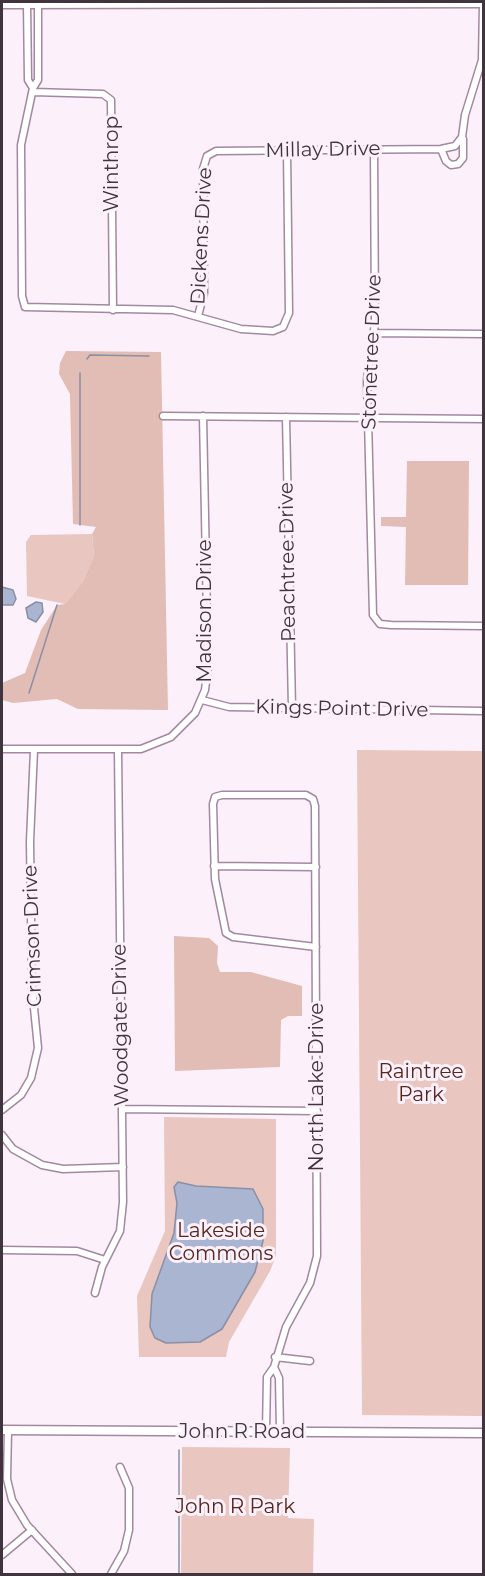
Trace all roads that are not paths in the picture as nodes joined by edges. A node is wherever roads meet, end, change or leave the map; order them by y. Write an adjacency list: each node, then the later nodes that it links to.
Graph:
1 (215, 2): 2 (main road); 4 (main road)
2 (338, 2): 3 (main road)
3 (460, 2): 5 (main road)
4 (166, 3): 8 (main road)
5 (483, 3): 10 (street)
6 (2, 4): 7 (main road)
7 (27, 4): 8 (main road); 9 (street)
8 (38, 4): 9 (street)
9 (33, 90): 15 (street, Winthrop); 15 (street)
10 (462, 137): 12 (street, Millay Drive); 12 (street)
11 (374, 149): 12 (street, Millay Drive); 13 (street, Millay Drive); 17 (street, Stonetree Drive)
12 (441, 149)
13 (287, 151): 14 (street, Millay Drive); 16 (street)
14 (207, 156): 16 (street, Dickens Drive)
15 (113, 310): 16 (street)
16 (198, 316)
17 (374, 333): 18 (street); 22 (street, Stonetree Drive)
18 (483, 334)
19 (163, 416): 20 (street)
20 (203, 416): 21 (street); 25 (street, Madison Drive)
21 (286, 417): 22 (street); 26 (street, Peachtree Drive)
22 (368, 417): 23 (street); 24 (street, Stonetree Drive)
23 (483, 419)
24 (483, 626)
25 (202, 700): 26 (street, Kings Point Drive); 30 (street, Madison Drive)
26 (292, 708): 27 (street, Kings Point Drive)
27 (483, 711)
28 (2, 749): 29 (street, Madison Drive)
29 (34, 750): 30 (street, Madison Drive); 35 (street, Crimson Drive)
30 (118, 750): 34 (street, Woodgate Drive)
31 (214, 866): 32 (street); 32 (street, North Lake Drive); 33 (street)
32 (316, 867): 33 (street, North Lake Drive)
33 (316, 947): 36 (street, North Lake Drive)
34 (122, 1109): 36 (street); 38 (street, Woodgate Drive)
35 (2, 1110)
36 (317, 1111): 42 (street, North Lake Drive)
37 (2, 1135): 38 (street)
38 (123, 1167): 40 (street, Woodgate Drive)
39 (2, 1250): 40 (street)
40 (105, 1260): 41 (street, Woodgate Drive)
41 (95, 1293)
42 (275, 1357): 43 (street); 44 (street, North Lake Drive)
43 (309, 1361)
44 (274, 1367): 46 (street, North Lake Drive); 47 (street, North Lake Drive)
45 (4, 1430): 46 (main road, John R Road); 50 (street)
46 (266, 1432): 47 (main road, John R Road)
47 (280, 1432): 48 (main road, John R Road)
48 (483, 1434)
49 (120, 1467): 53 (street)
50 (32, 1530): 51 (street); 52 (street)
51 (2, 1555)
52 (72, 1575)
53 (111, 1575)

